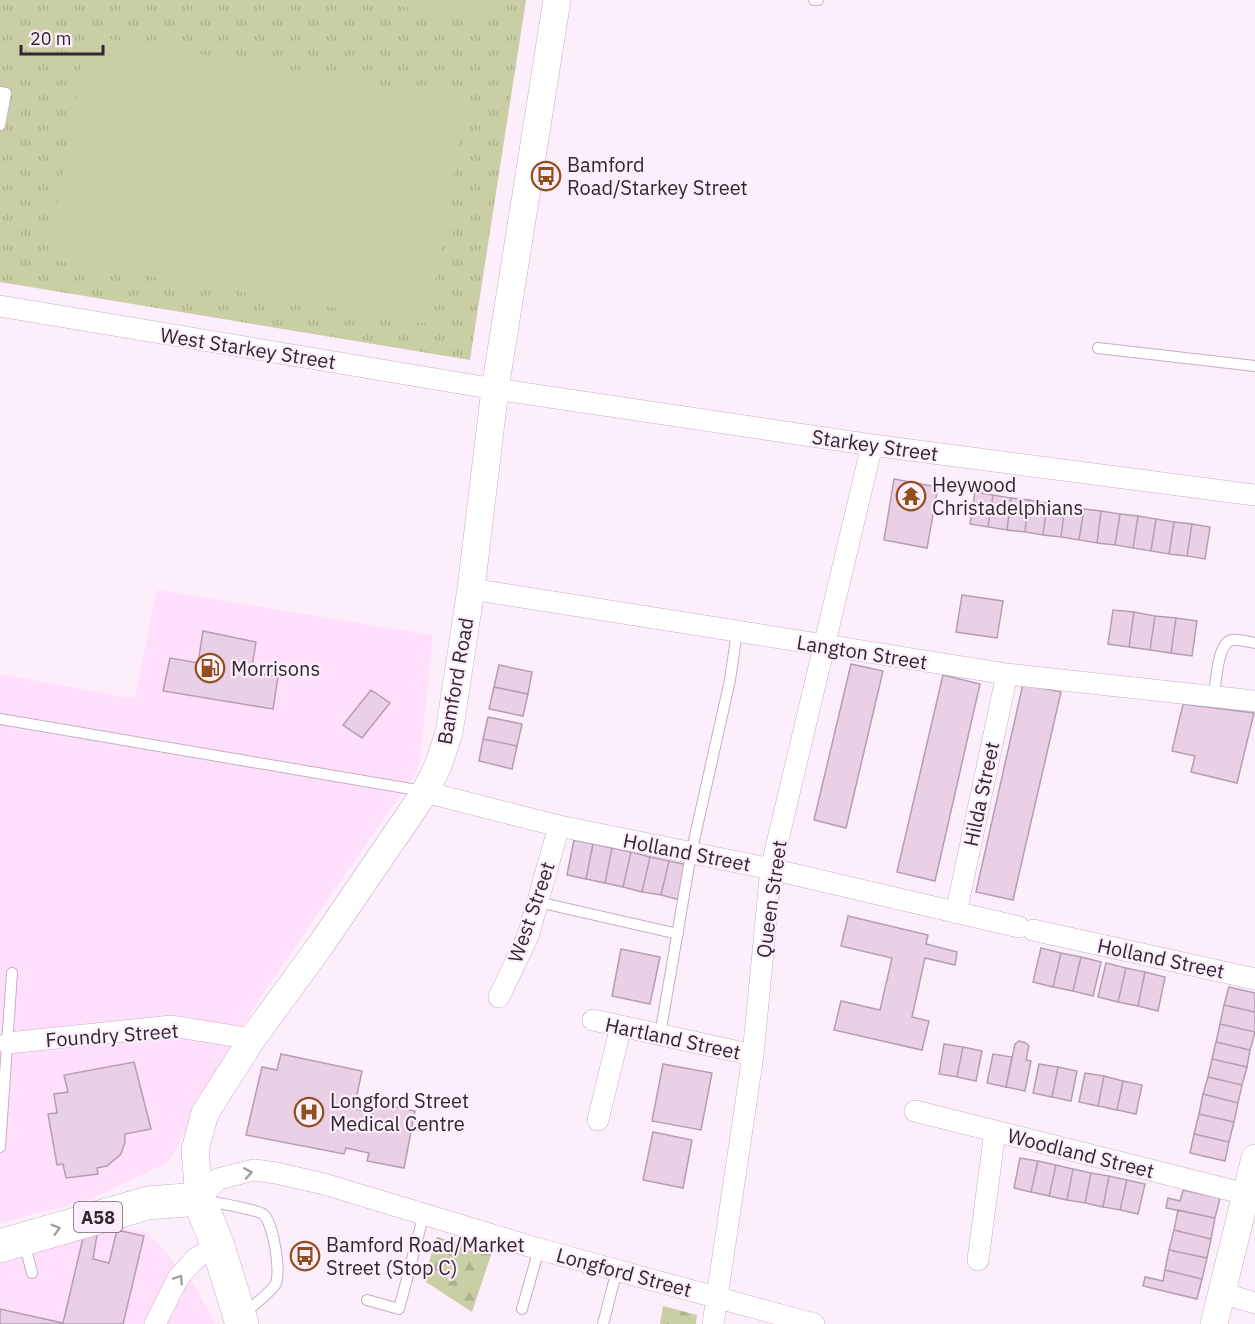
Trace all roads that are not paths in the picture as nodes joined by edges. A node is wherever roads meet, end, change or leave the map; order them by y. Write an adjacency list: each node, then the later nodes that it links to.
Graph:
1 (557, 0): 7 (street, Bamford Road)
2 (0, 92): 3 (lane)
3 (0, 125)
4 (0, 306): 7 (street, West Starkey Street)
5 (1098, 348): 6 (lane)
6 (1255, 366)
7 (495, 389): 8 (street, Starkey Street); 10 (street, Bamford Road)
8 (872, 445): 9 (street, Starkey Street); 13 (street, Queen Street)
9 (1255, 495)
10 (471, 589): 11 (street, Langton Street); 18 (street, Bamford Road)
11 (737, 632): 13 (street, Langton Street); 20 (lane)
12 (1255, 643): 15 (lane)
13 (824, 646): 14 (street, Langton Street); 21 (street, Queen Street)
14 (1007, 674): 15 (street, Langton Street); 23 (street, Hilda Street)
15 (1214, 696): 16 (street, Langton Street)
16 (1255, 701)
17 (0, 719): 18 (lane)
18 (425, 792): 19 (street, Holland Street); 31 (street, Bamford Road)
19 (559, 826): 20 (street, Holland Street); 22 (street, West Street)
20 (691, 854): 21 (street, Holland Street); 24 (lane)
21 (771, 869): 23 (street, Holland Street); 33 (street, Queen Street)
22 (538, 902): 24 (lane); 27 (street, West Street)
23 (956, 913): 26 (street, Holland Street)
24 (678, 934): 30 (lane)
25 (12, 973): 32 (lane)
26 (1255, 979)
27 (499, 996)
28 (593, 1020): 29 (street, Hartland Street)
29 (621, 1026): 30 (street, Hartland Street); 35 (street)
30 (660, 1035): 33 (street, Hartland Street)
31 (252, 1039): 32 (street, Foundry Street); 40 (street, Bamford Road)
32 (8, 1043): 37 (lane)
33 (753, 1055): 49 (street, Queen Street)
34 (915, 1112): 36 (street, Woodland Street)
35 (598, 1120)
36 (995, 1131): 39 (street, Woodland Street); 45 (street)
37 (0, 1147)
38 (1255, 1158): 39 (street)
39 (1246, 1194): 48 (street)
40 (199, 1198): 41 (street, Longford Street, one-way to 41); 42 (highway, A58, one-way to 40); 43 (highway, Bamford Road); 53 (lane)
41 (424, 1214): 44 (street, Longford Street); 50 (lane)
42 (11, 1242): 47 (lane)
43 (218, 1246): 53 (highway, Bamford Road); 54 (street, one-way to 43)
44 (538, 1249): 46 (street, Longford Street); 52 (lane)
45 (978, 1260)
46 (617, 1270): 49 (street, Longford Street); 55 (lane)
47 (32, 1273)
48 (1222, 1293): 51 (street); 58 (street)
49 (716, 1296): 56 (street, Queen Street); 57 (street, Longford Street)
50 (368, 1300)
51 (1255, 1303)
52 (522, 1309)
53 (241, 1321)
54 (155, 1324)
55 (603, 1324)
56 (713, 1324)
57 (814, 1324)
58 (1214, 1324)

